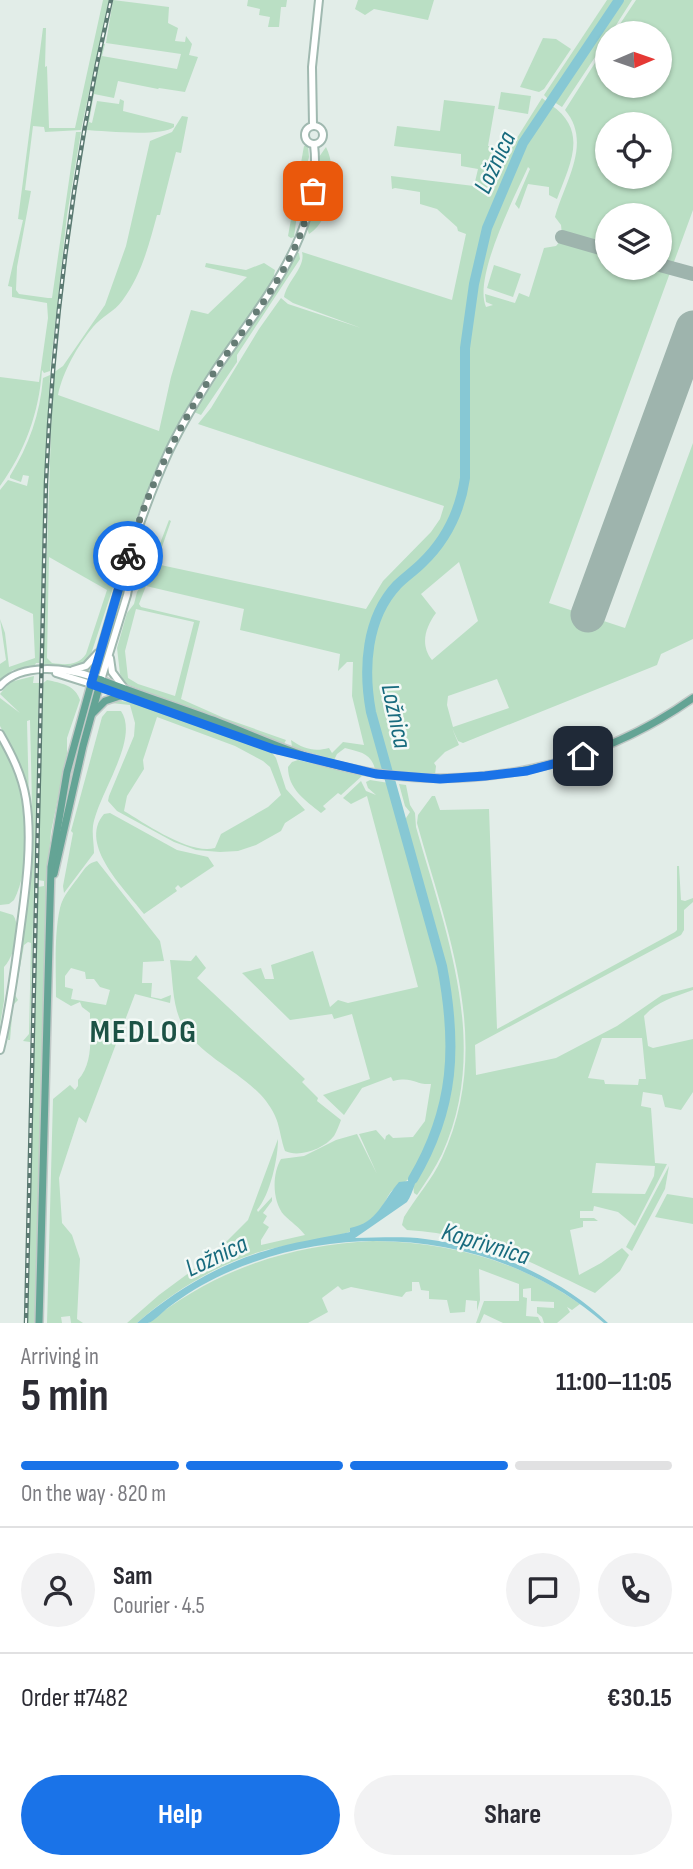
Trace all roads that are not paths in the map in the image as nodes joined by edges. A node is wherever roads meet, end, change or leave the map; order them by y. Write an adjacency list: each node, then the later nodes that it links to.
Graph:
1 (318, 0): 2 (main road)
2 (313, 125): 3 (main road); 3 (main road)
3 (314, 144): 4 (main road)
4 (143, 516): 5 (main road); 6 (main road)
5 (101, 649): 8 (main road); 9 (main road)
6 (110, 652): 9 (main road); 11 (main road)
7 (44, 671): 8 (main road); 9 (main road); 10 (main road)
8 (69, 671): 9 (main road)
9 (96, 682): 11 (main road); 13 (main road); 15 (main road)
10 (0, 686)
11 (124, 692): 12 (main road); 13 (main road)
12 (693, 698)
13 (91, 717): 15 (main road)
14 (0, 734): 16 (main road)
15 (50, 888): 17 (main road)
16 (0, 1050)
17 (39, 1323)

